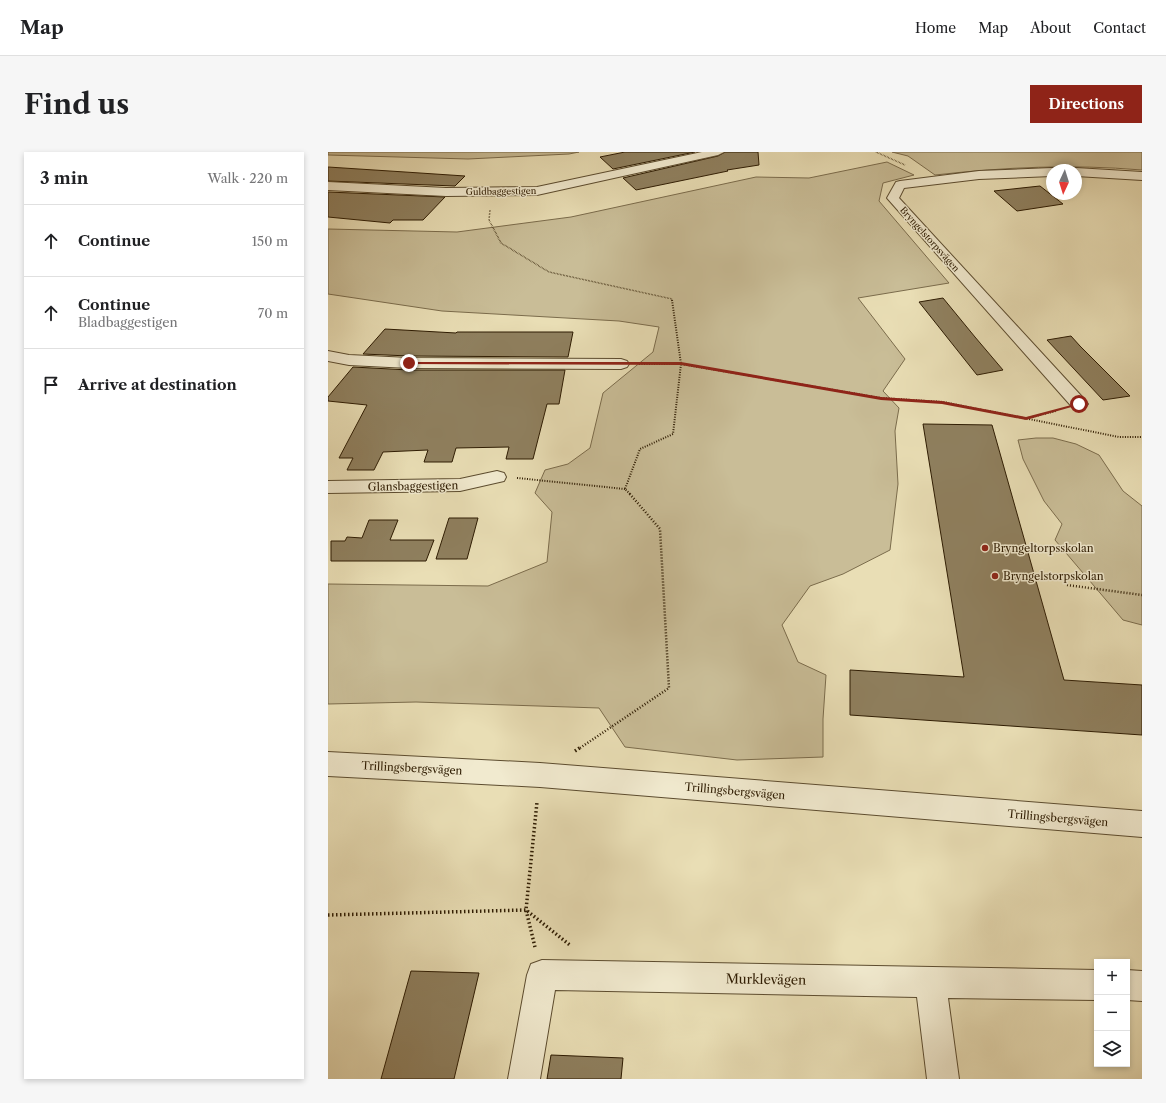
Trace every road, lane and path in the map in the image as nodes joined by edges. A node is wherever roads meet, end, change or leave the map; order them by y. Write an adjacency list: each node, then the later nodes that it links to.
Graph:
1 (718, 152): 6 (street, Guldbaggestigen)
2 (1046, 172): 10 (street, Bryngelstorpsvägen)
3 (1082, 172): 4 (street)
4 (1142, 176)
5 (328, 186): 6 (street, Guldbaggestigen)
6 (491, 191): 9 (path)
7 (328, 356): 8 (street)
8 (621, 364): 9 (path)
9 (681, 364): 11 (path); 15 (path)
10 (1079, 404): 11 (path)
11 (1026, 419): 12 (path)
12 (1142, 438)
13 (497, 476): 14 (street, Glansbaggestigen); 15 (path)
14 (328, 487)
15 (625, 489): 19 (path)
16 (1067, 585): 17 (path)
17 (1142, 595)
18 (328, 764): 19 (street, Trillingsbergsvägen)
19 (540, 774): 20 (street, Trillingsbergsvägen); 21 (path)
20 (1142, 824)
21 (526, 910): 22 (path); 23 (path); 24 (path)
22 (328, 915)
23 (573, 948)
24 (542, 974): 25 (street, Murklevägen); 29 (street)
25 (930, 982): 26 (street, Murklevägen); 30 (street)
26 (1094, 985)
27 (1130, 986): 28 (street)
28 (1142, 986)
29 (524, 1079)
30 (943, 1079)

